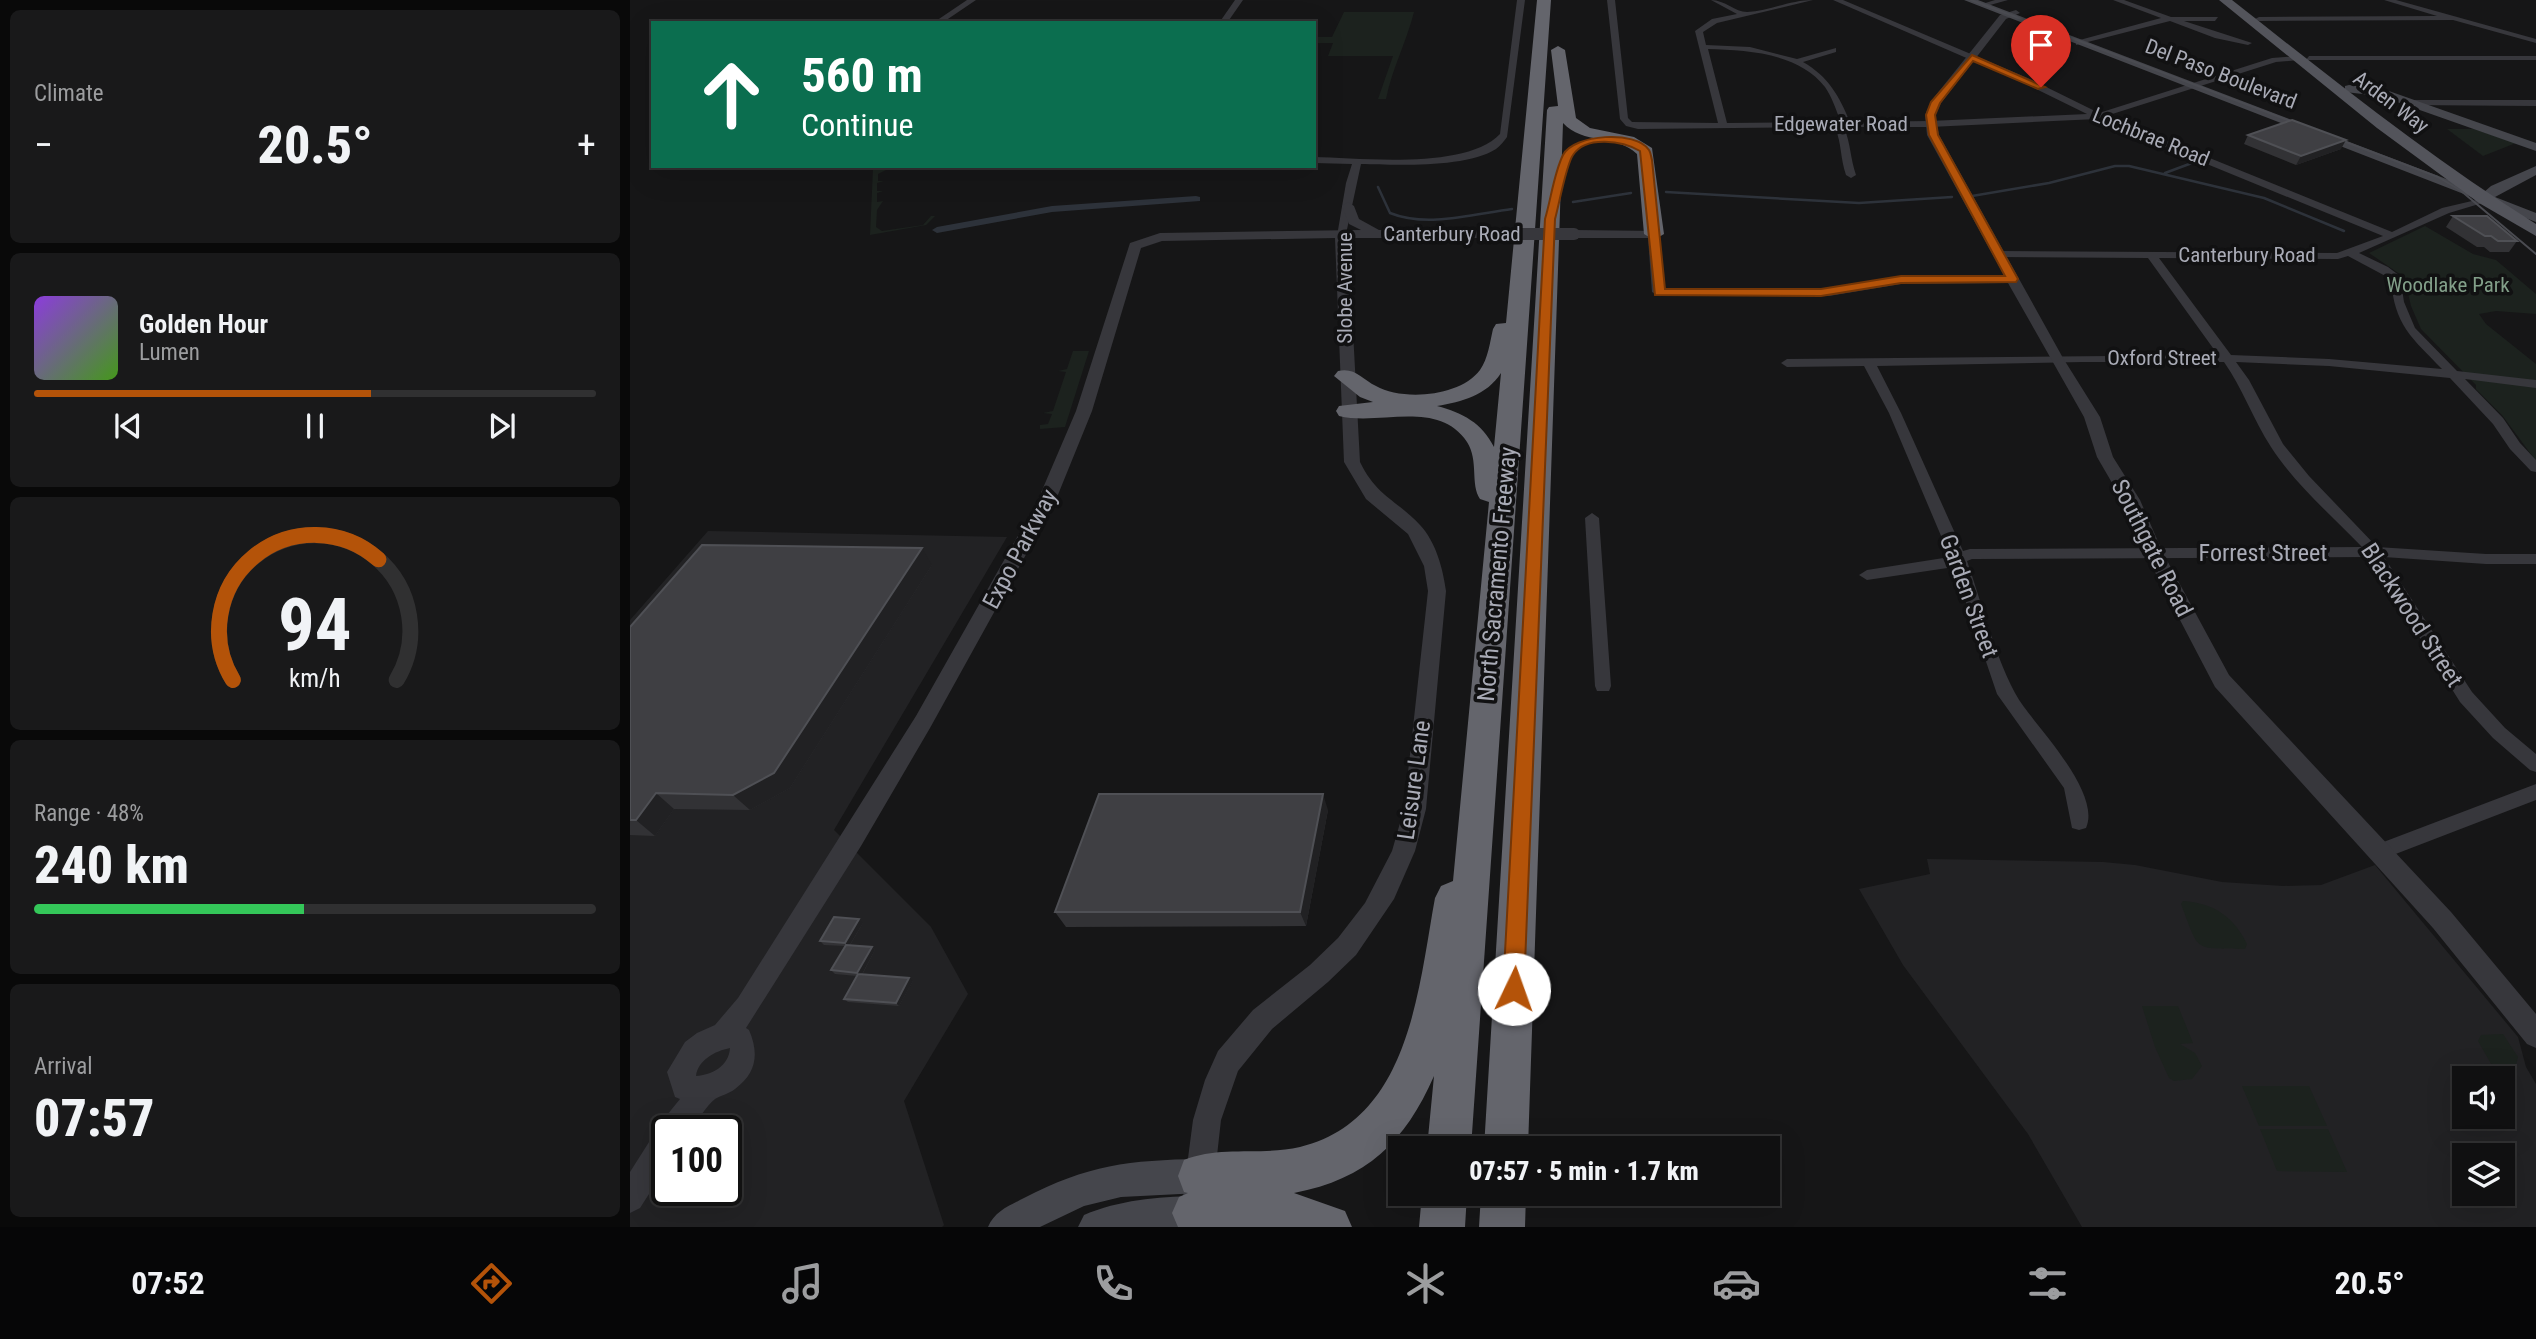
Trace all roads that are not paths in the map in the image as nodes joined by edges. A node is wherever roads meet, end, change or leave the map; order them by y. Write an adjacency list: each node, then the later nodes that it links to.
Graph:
1 (972, 0): 21 (street)
2 (1238, 0): 22 (street)
3 (1521, 0): 46 (street)
4 (1544, 0): 64 (highway, North Sacramento Freeway)
5 (1611, 0): 41 (street)
6 (1715, 0): 16 (street)
7 (1809, 0): 16 (street)
8 (1837, 0): 28 (street, Lochbrae Road)
9 (1969, 0): 14 (main road, Del Paso Boulevard)
10 (2117, 0): 18 (street)
11 (2225, 0): 29 (main road, Arden Way)
12 (2236, 0): 20 (main road, Arden Way)
13 (2388, 0): 17 (street)
14 (1985, 3): 15 (main road, Del Paso Boulevard)
15 (2009, 9): 23 (main road, Del Paso Boulevard); 28 (street)
16 (1745, 15): 26 (street)
17 (2453, 18): 20 (street); 24 (street)
18 (2166, 19): 19 (street); 23 (street); 25 (street)
19 (2215, 19)
20 (2259, 19): 29 (main road, Arden Way)
21 (940, 21)
22 (1224, 21)
23 (2083, 41): 32 (main road, Del Paso Boulevard)
24 (2536, 41)
25 (2248, 43)
26 (1702, 47): 31 (street); 40 (street)
27 (1833, 50): 31 (street)
28 (1972, 57): 37 (street, Lochbrae Road); 39 (street)
29 (2303, 58): 30 (street, Edgewater Road); 32 (street, Edgewater Road); 33 (main road, Arden Way); 36 (main road, Arden Way)
30 (2536, 58)
31 (1795, 62): 38 (street)
32 (2196, 84): 37 (street, Edgewater Road); 44 (main road, Del Paso Boulevard); 50 (main road, Del Paso Boulevard)
33 (2348, 89): 34 (main road); 36 (main road); 50 (main road, Arden Way)
34 (2411, 103): 35 (street); 43 (main road)
35 (2536, 103)
36 (2365, 113): 42 (main road, Arden Way)
37 (2097, 116): 39 (street, Edgewater Road); 63 (street, Lochbrae Road)
38 (1842, 124): 39 (street, Edgewater Road); 40 (street, Edgewater Road); 48 (street)
39 (1930, 124): 66 (street, Southgate Road)
40 (1723, 125): 41 (street, Edgewater Road)
41 (1630, 133): 53 (highway); 56 (highway); 56 (highway, North Sacramento Freeway)
42 (2392, 133): 44 (main road); 49 (main road, Arden Way)
43 (2536, 147)
44 (2390, 155): 49 (main road, Del Paso Boulevard)
45 (1316, 160): 46 (street)
46 (1358, 160): 51 (street, Slobe Avenue)
47 (2536, 170): 50 (main road)
48 (1852, 175)
49 (2462, 182): 50 (main road, Arden Way)
50 (2488, 197): 52 (main road, Arden Way); 54 (main road, Del Paso Boulevard); 57 (main road, Arden Way); 63 (street, Canterbury Road)
51 (1348, 206): 58 (street); 59 (street, Slobe Avenue)
52 (2511, 208): 55 (main road); 57 (main road, Arden Way)
53 (1652, 209): 61 (street); 62 (highway)
54 (2536, 211)
55 (2536, 218)
56 (1562, 227): 60 (street, Canterbury Road, bridge); 61 (street, Canterbury Road); 94 (highway, North Sacramento Freeway)
57 (2536, 230)
58 (1382, 233): 59 (street, Canterbury Road); 60 (street, Canterbury Road)
59 (1341, 234): 69 (street, Slobe Avenue); 96 (street, Expo Parkway)
60 (1407, 234): 69 (street)
61 (1615, 234): 62 (street, Canterbury Road); 68 (street)
62 (1654, 234): 68 (street)
63 (2391, 235): 65 (street, Canterbury Road)
64 (1525, 248): 78 (highway); 87 (highway, North Sacramento Freeway)
65 (2350, 253): 67 (street, Canterbury Road); 75 (street)
66 (1998, 254): 67 (street, Canterbury Road); 70 (street, Southgate Road)
67 (2151, 255): 72 (street, Blackwood Street)
68 (1657, 262): 70 (street)
69 (1341, 269): 76 (street, Slobe Avenue)
70 (2012, 279): 71 (street, Southgate Road)
71 (2056, 358): 72 (street, Oxford Street); 74 (street, Oxford Street); 83 (street, Southgate Road)
72 (2228, 359): 75 (street, Oxford Street); 82 (street, Blackwood Street)
73 (1787, 363): 74 (street, Oxford Street)
74 (1869, 363): 84 (street, Garden Street)
75 (2454, 375): 77 (street, Oxford Street); 80 (street)
76 (1346, 376): 78 (highway); 79 (street, Leisure Lane)
77 (2536, 384)
78 (1394, 401): 79 (highway)
79 (1348, 406): 87 (highway); 104 (street, Leisure Lane)
80 (2536, 468)
81 (1592, 518): 88 (street)
82 (2373, 552): 83 (street, Forrest Street); 85 (street, Forrest Street); 90 (street, Blackwood Street)
83 (2154, 553): 84 (street, Forrest Street); 93 (street, Southgate Road)
84 (1959, 559): 86 (street, Forrest Street); 92 (street, Garden Street)
85 (2536, 559)
86 (1867, 575)
87 (1494, 619): 89 (highway, North Sacramento Freeway)
88 (1603, 686)
89 (1484, 740): 99 (highway, North Sacramento Freeway); 104 (highway)
90 (2536, 765)
91 (2536, 792): 93 (street)
92 (2079, 822)
93 (2380, 852): 95 (street, Southgate Road)
94 (1516, 936): 100 (highway, North Sacramento Freeway); 101 (highway)
95 (2536, 1035)
96 (731, 1036): 97 (street, Expo Parkway); 97 (street)
97 (697, 1090): 98 (street)
98 (682, 1115)
99 (1450, 1136)
100 (1507, 1136)
101 (1521, 1136)
102 (651, 1164): 103 (street)
103 (630, 1198)
104 (1196, 1205): 108 (main road); 109 (main road); 110 (highway)
105 (1444, 1206): 111 (highway)
106 (1503, 1206): 112 (highway)
107 (1522, 1206): 113 (highway)
108 (1006, 1227)
109 (1096, 1227)
110 (1329, 1227)
111 (1443, 1227)
112 (1502, 1227)
113 (1523, 1227)

